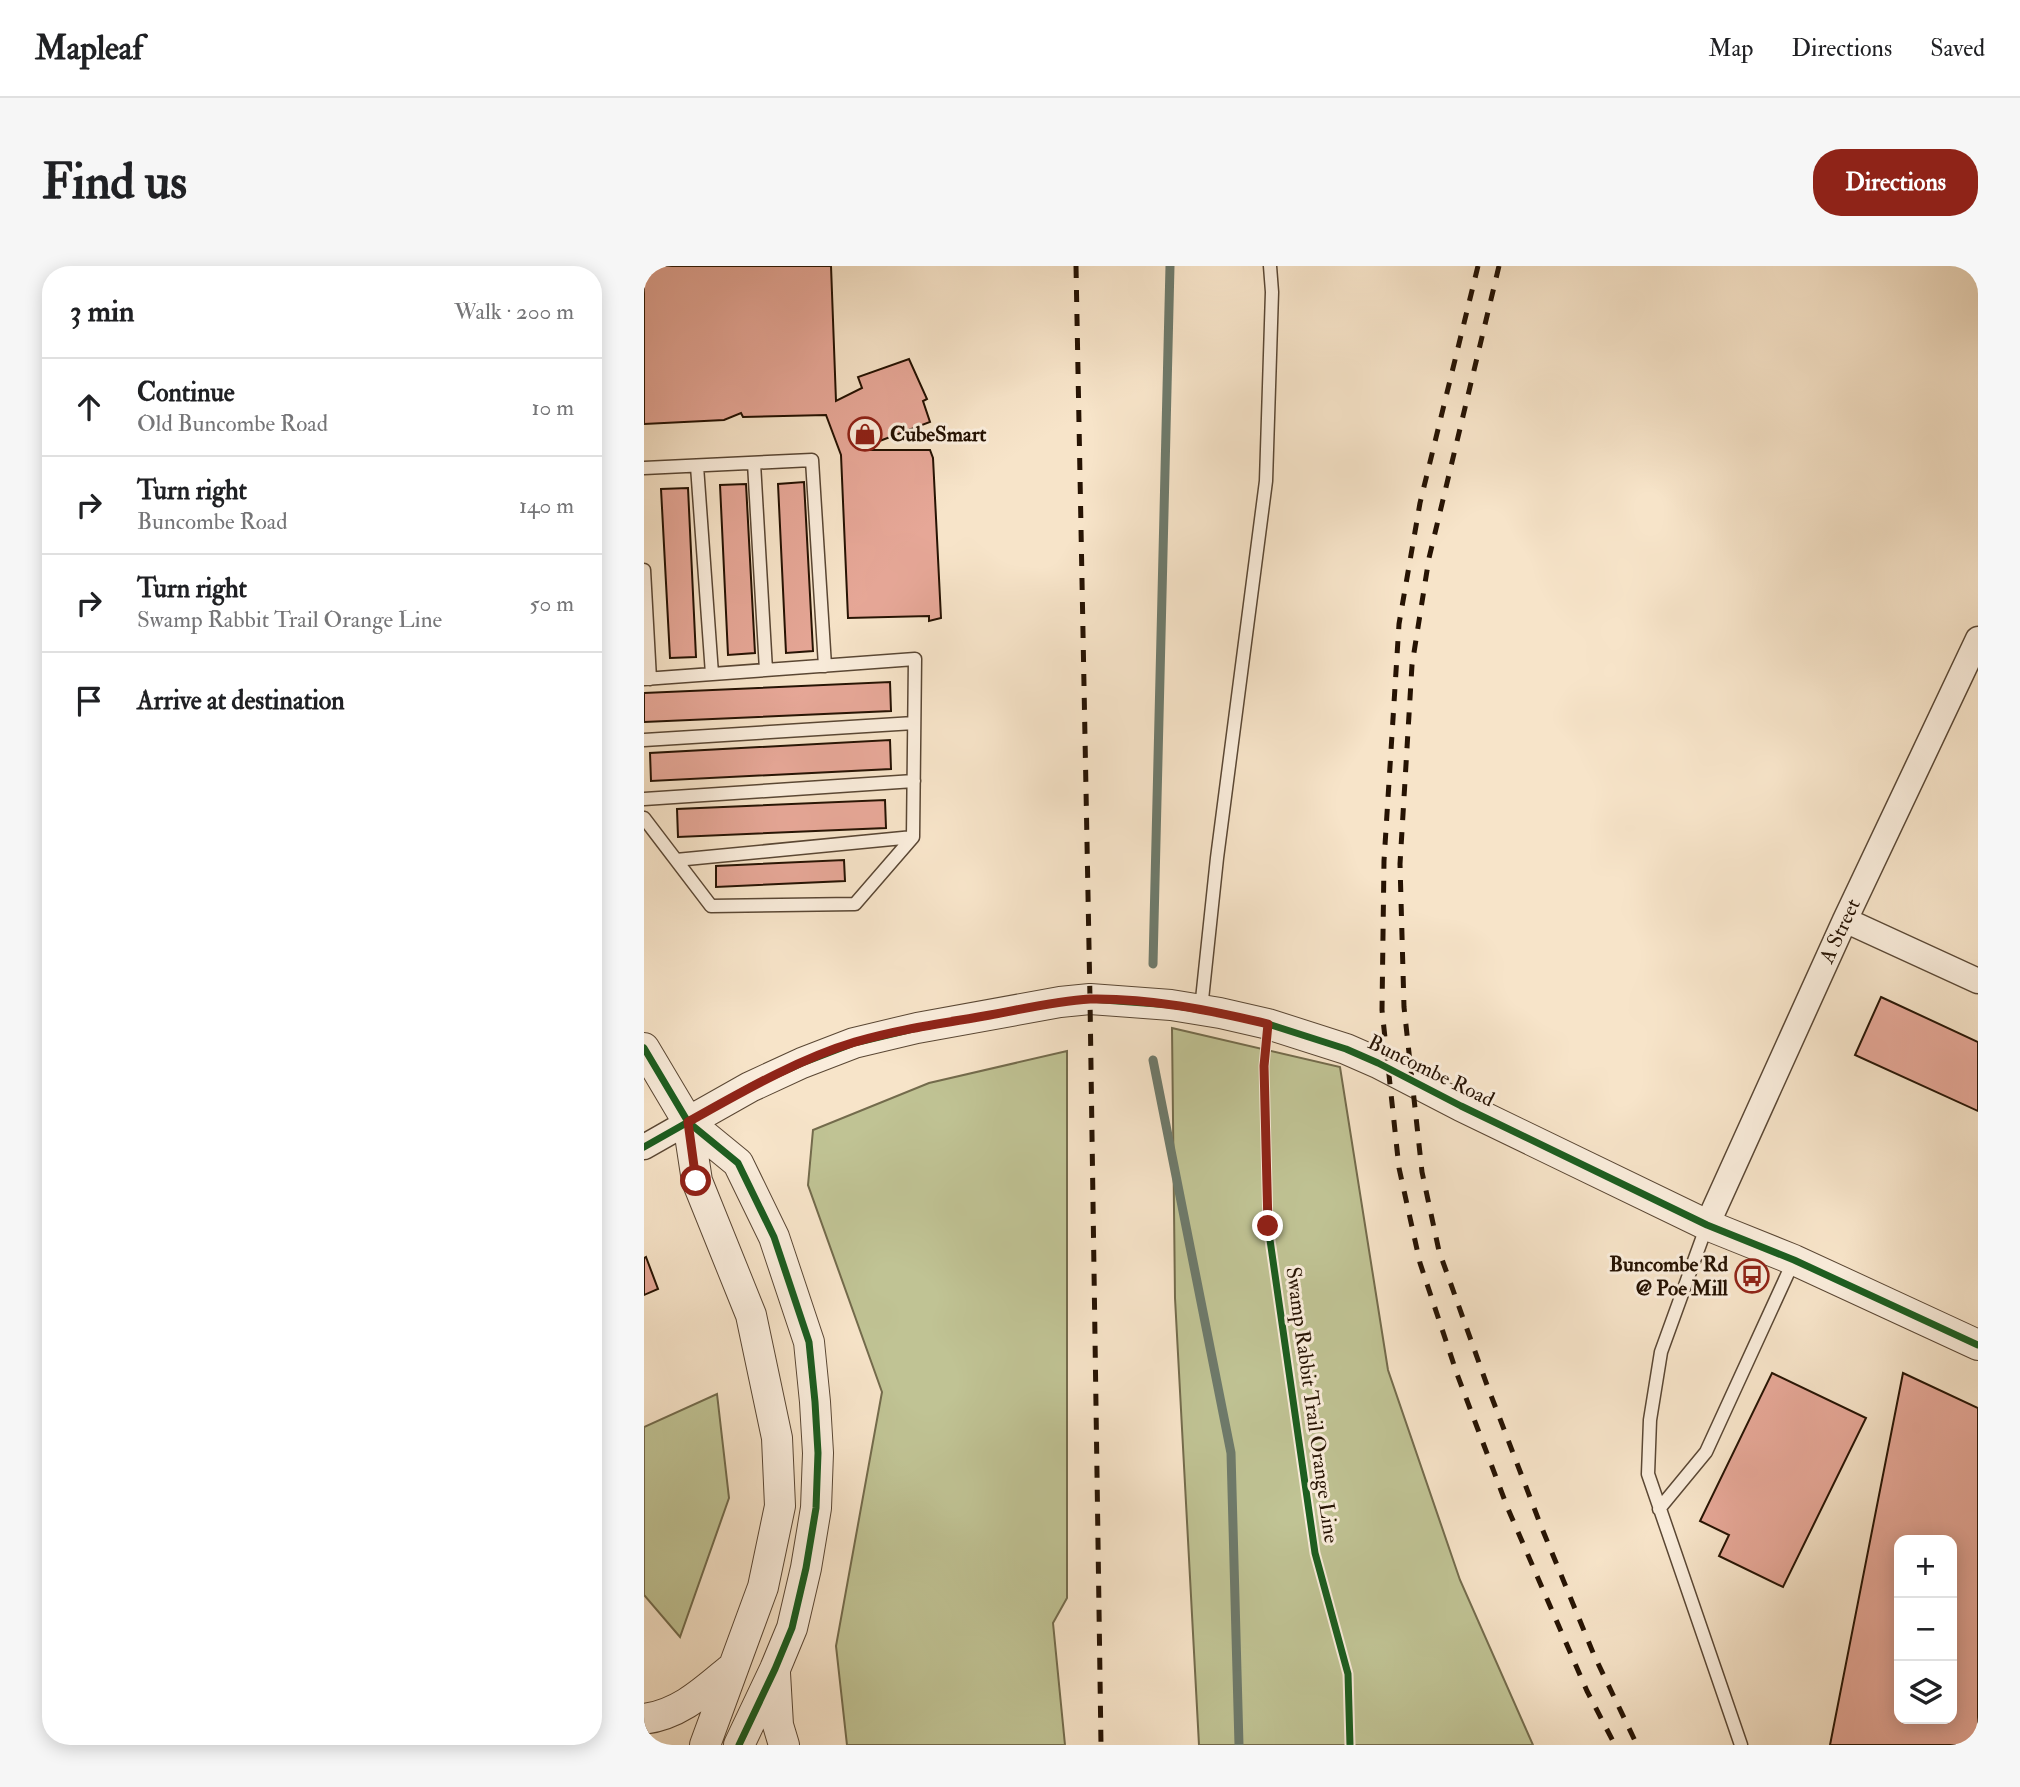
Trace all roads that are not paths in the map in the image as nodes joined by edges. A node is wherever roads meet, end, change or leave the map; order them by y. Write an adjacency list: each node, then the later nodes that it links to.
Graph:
1 (1270, 266): 20 (lane)
2 (754, 463): 3 (lane); 7 (lane); 8 (lane)
3 (697, 466): 4 (lane); 9 (lane)
4 (644, 468)
5 (644, 570): 10 (lane)
6 (1978, 639): 18 (street, A Street)
7 (825, 666): 8 (lane); 11 (lane)
8 (766, 670): 9 (lane)
9 (712, 674): 10 (lane)
10 (647, 679)
11 (914, 723): 12 (lane); 13 (lane)
12 (644, 740)
13 (914, 781): 14 (lane); 16 (lane)
14 (644, 799)
15 (644, 818): 17 (lane)
16 (913, 837): 17 (lane); 17 (lane)
17 (676, 860)
18 (1845, 920): 19 (street); 24 (street, A Street)
19 (1978, 981)
20 (1201, 1010): 22 (street, Buncombe Road); 24 (street, Buncombe Road)
21 (644, 1048): 22 (street)
22 (688, 1122): 23 (street, Buncombe Road); 28 (street); 29 (street)
23 (644, 1147)
24 (1707, 1225): 25 (street, Buncombe Road); 27 (lane)
25 (1794, 1260): 26 (street, Buncombe Road); 27 (lane)
26 (1978, 1345)
27 (1659, 1509): 34 (lane)
28 (736, 1664): 30 (street); 31 (street)
29 (775, 1669): 32 (street); 33 (street)
30 (644, 1719)
31 (705, 1745)
32 (739, 1745)
33 (784, 1745)
34 (1741, 1745)

